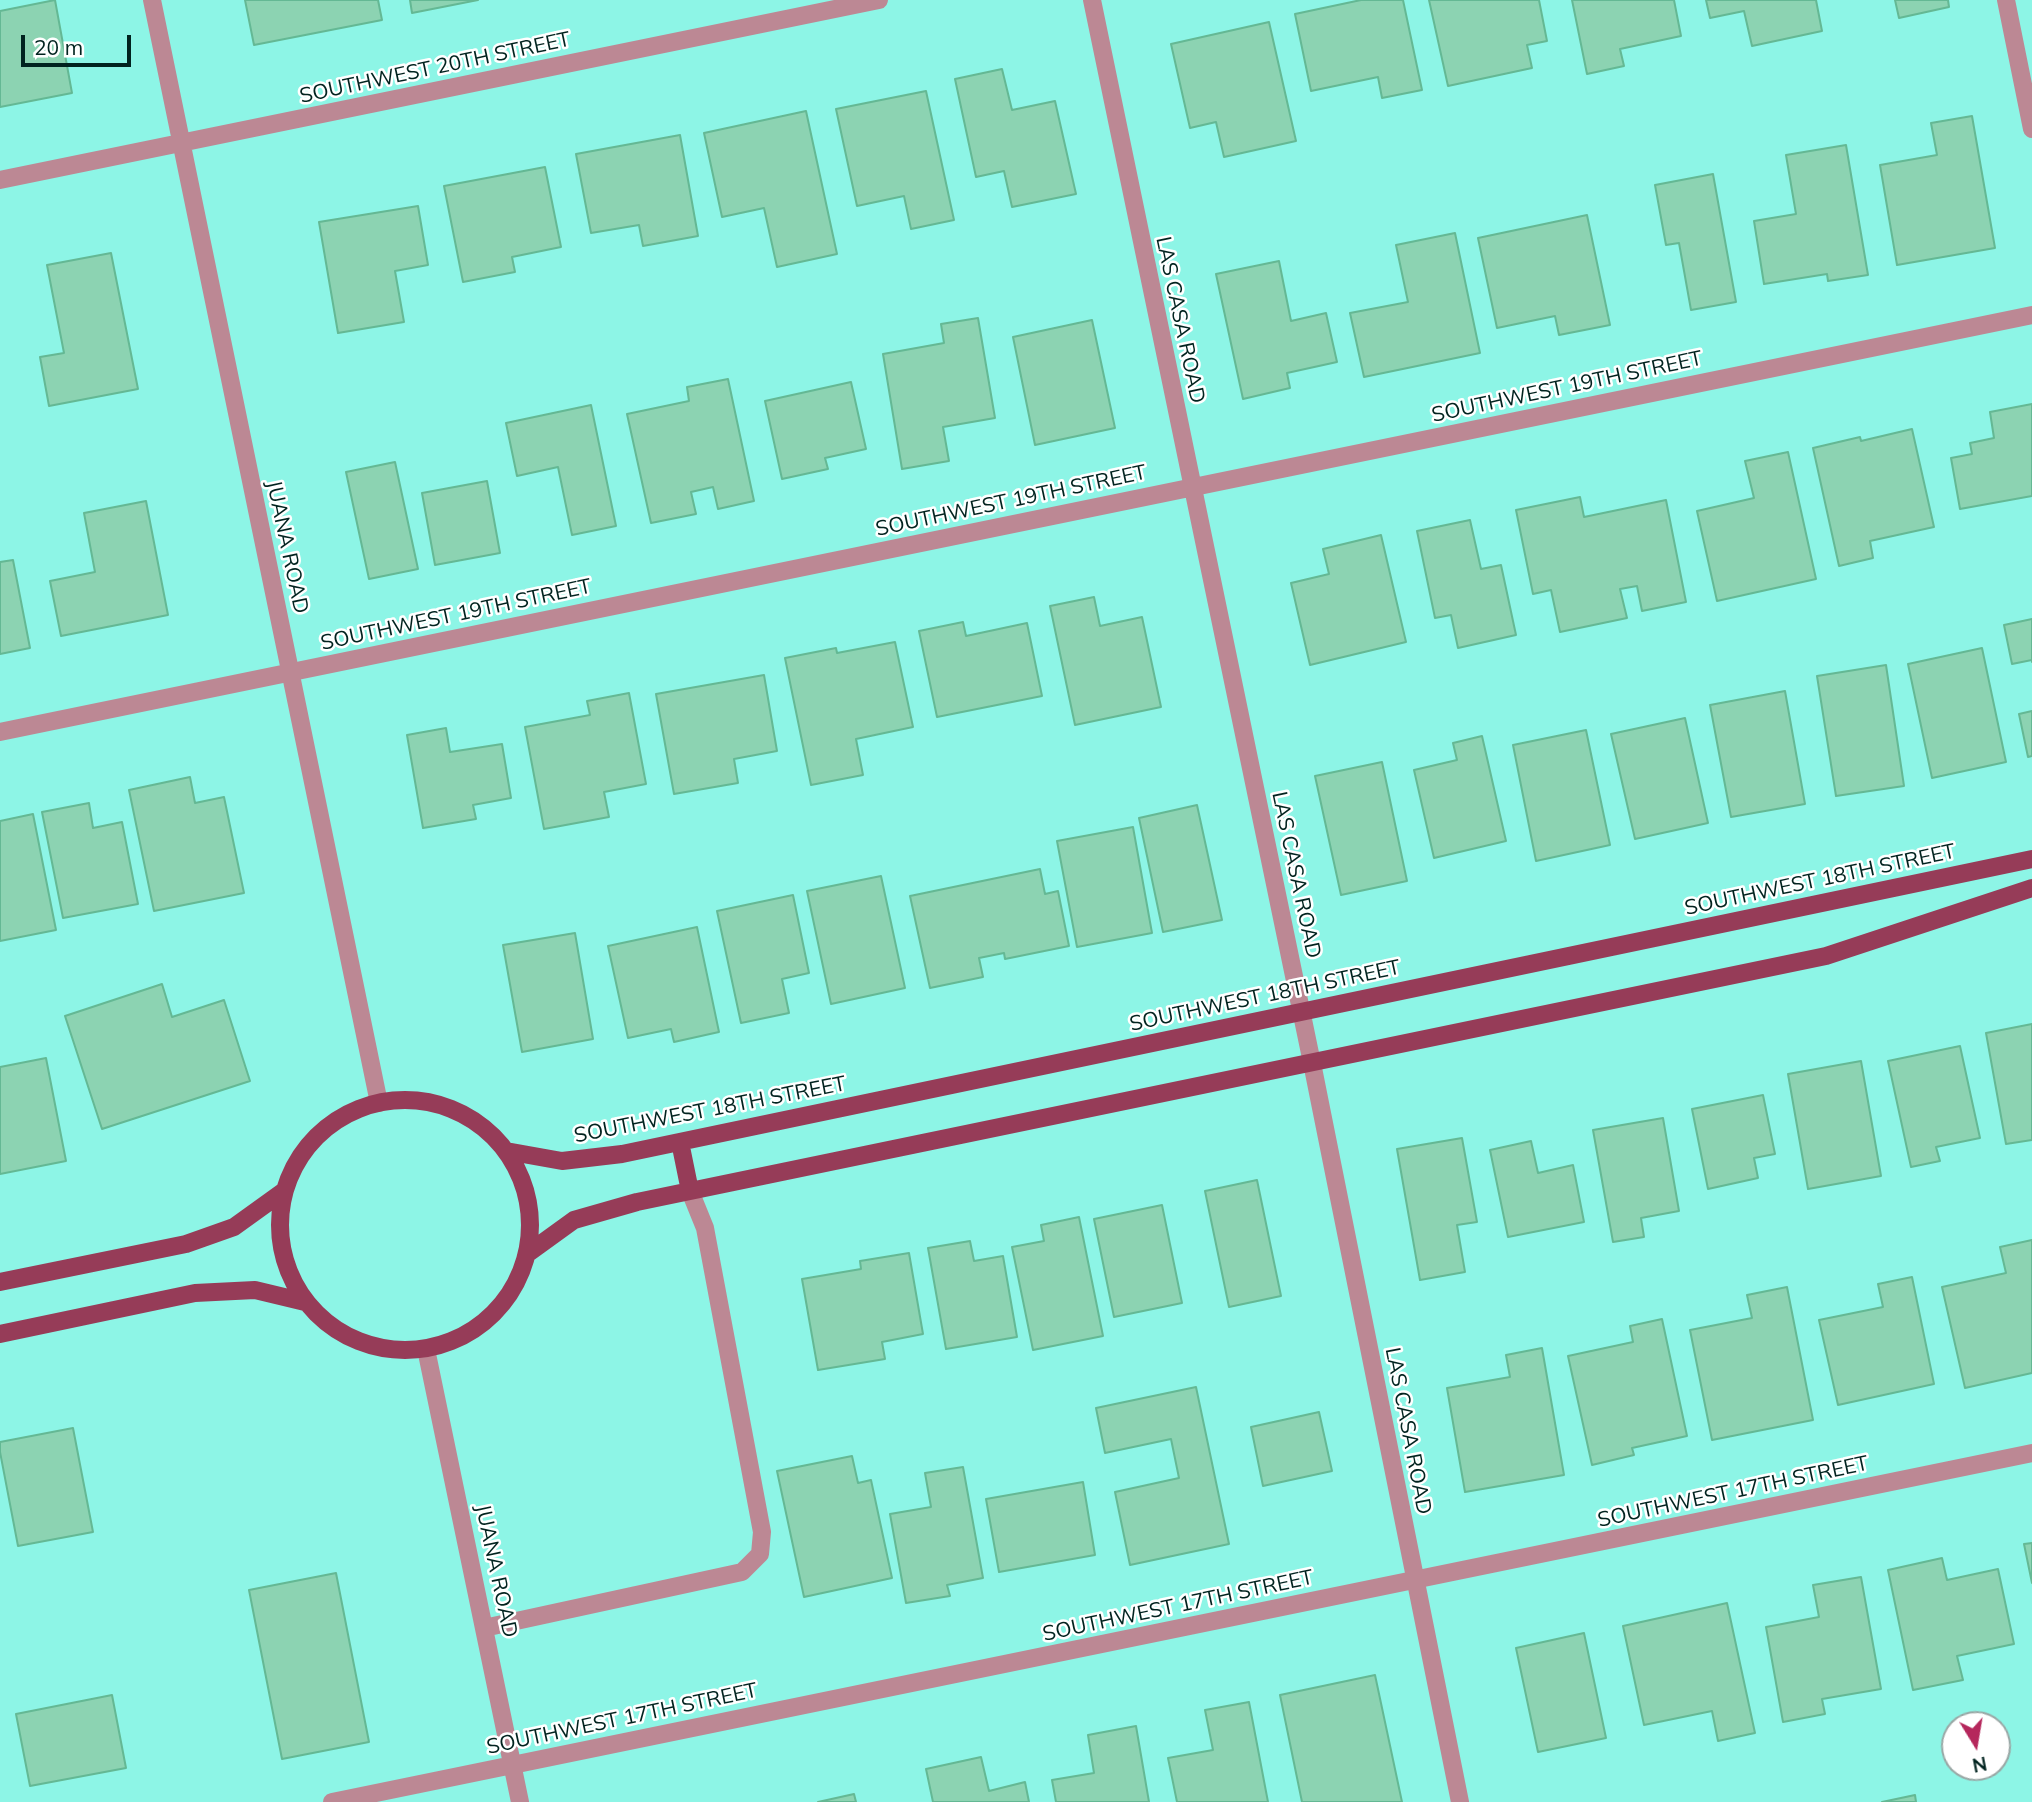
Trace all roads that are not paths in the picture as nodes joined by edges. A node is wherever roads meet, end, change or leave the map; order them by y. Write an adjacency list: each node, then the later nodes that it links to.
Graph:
1 (152, 0): 6 (street, JUANA ROAD)
2 (879, 0): 6 (street, SOUTHWEST 20TH STREET)
3 (1092, 0): 9 (street, LAS CASA ROAD)
4 (2006, 0): 5 (street)
5 (2032, 129)
6 (181, 144): 7 (street, SOUTHWEST 20TH STREET); 10 (street, JUANA ROAD)
7 (0, 180)
8 (2032, 315): 9 (street, SOUTHWEST 19TH STREET)
9 (1191, 488): 10 (street, SOUTHWEST 19TH STREET); 14 (street, LAS CASA ROAD)
10 (289, 673): 11 (street, SOUTHWEST 19TH STREET); 16 (street, JUANA ROAD)
11 (0, 732)
12 (2032, 859): 14 (main road, SOUTHWEST 18TH STREET)
13 (2032, 888): 15 (main road)
14 (1301, 1012): 15 (street, LAS CASA ROAD); 17 (main road, SOUTHWEST 18TH STREET)
15 (1312, 1063): 20 (main road); 27 (street, LAS CASA ROAD)
16 (379, 1103): 18 (main road); 19 (main road)
17 (680, 1142): 18 (main road, SOUTHWEST 18TH STREET); 20 (main road)
18 (506, 1151): 21 (main road)
19 (284, 1191): 22 (main road); 23 (main road)
20 (690, 1191): 21 (main road); 28 (street)
21 (527, 1254): 25 (main road)
22 (0, 1282)
23 (304, 1302): 24 (main road); 25 (main road)
24 (0, 1334)
25 (426, 1349): 28 (street, JUANA ROAD)
26 (2032, 1453): 27 (street, SOUTHWEST 17TH STREET)
27 (1415, 1580): 29 (street, SOUTHWEST 17TH STREET); 32 (street, LAS CASA ROAD)
28 (484, 1628): 29 (street, JUANA ROAD)
29 (512, 1765): 30 (street, SOUTHWEST 17TH STREET); 31 (street, JUANA ROAD)
30 (332, 1802)
31 (520, 1802)
32 (1460, 1802)

